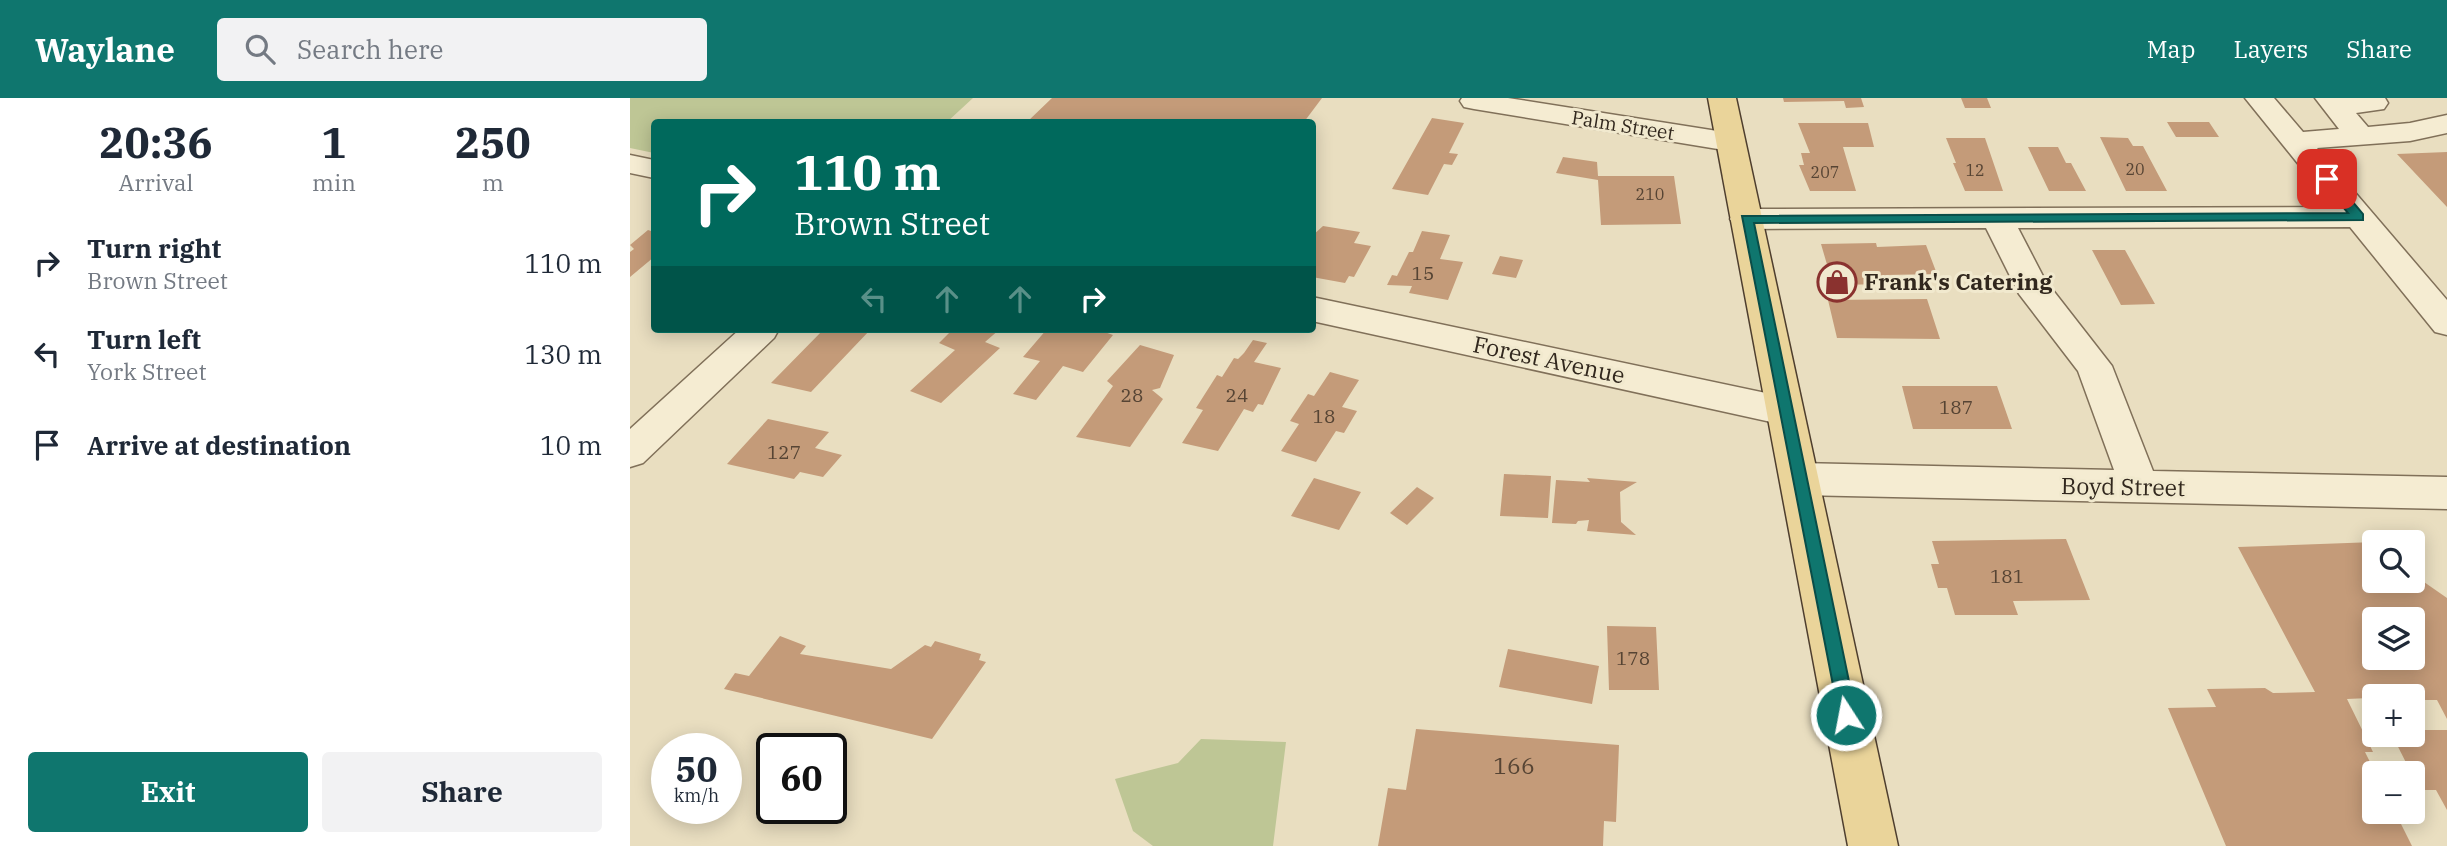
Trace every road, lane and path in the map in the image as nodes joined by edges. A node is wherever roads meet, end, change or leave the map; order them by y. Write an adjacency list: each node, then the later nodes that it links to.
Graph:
1 (1721, 98): 9 (main road)
2 (2259, 98): 8 (street)
3 (2370, 98): 5 (street)
4 (1474, 101): 9 (street, Palm Street)
5 (2332, 102): 7 (street)
6 (2447, 124): 7 (street)
7 (2360, 136): 8 (street)
8 (2295, 141): 12 (street)
9 (1730, 142): 14 (main road)
10 (630, 164): 11 (street)
11 (651, 168)
12 (2359, 217): 13 (street); 16 (street)
13 (1997, 218): 14 (street); 21 (street)
14 (1746, 219): 18 (main road)
15 (1316, 310): 18 (street, Forest Avenue)
16 (2447, 323)
17 (758, 333): 19 (street)
18 (1785, 411): 20 (main road)
19 (630, 452)
20 (1799, 479): 21 (street, Boyd Street); 23 (main road)
21 (2140, 487): 22 (street, Boyd Street)
22 (2447, 493)
23 (1873, 846)

